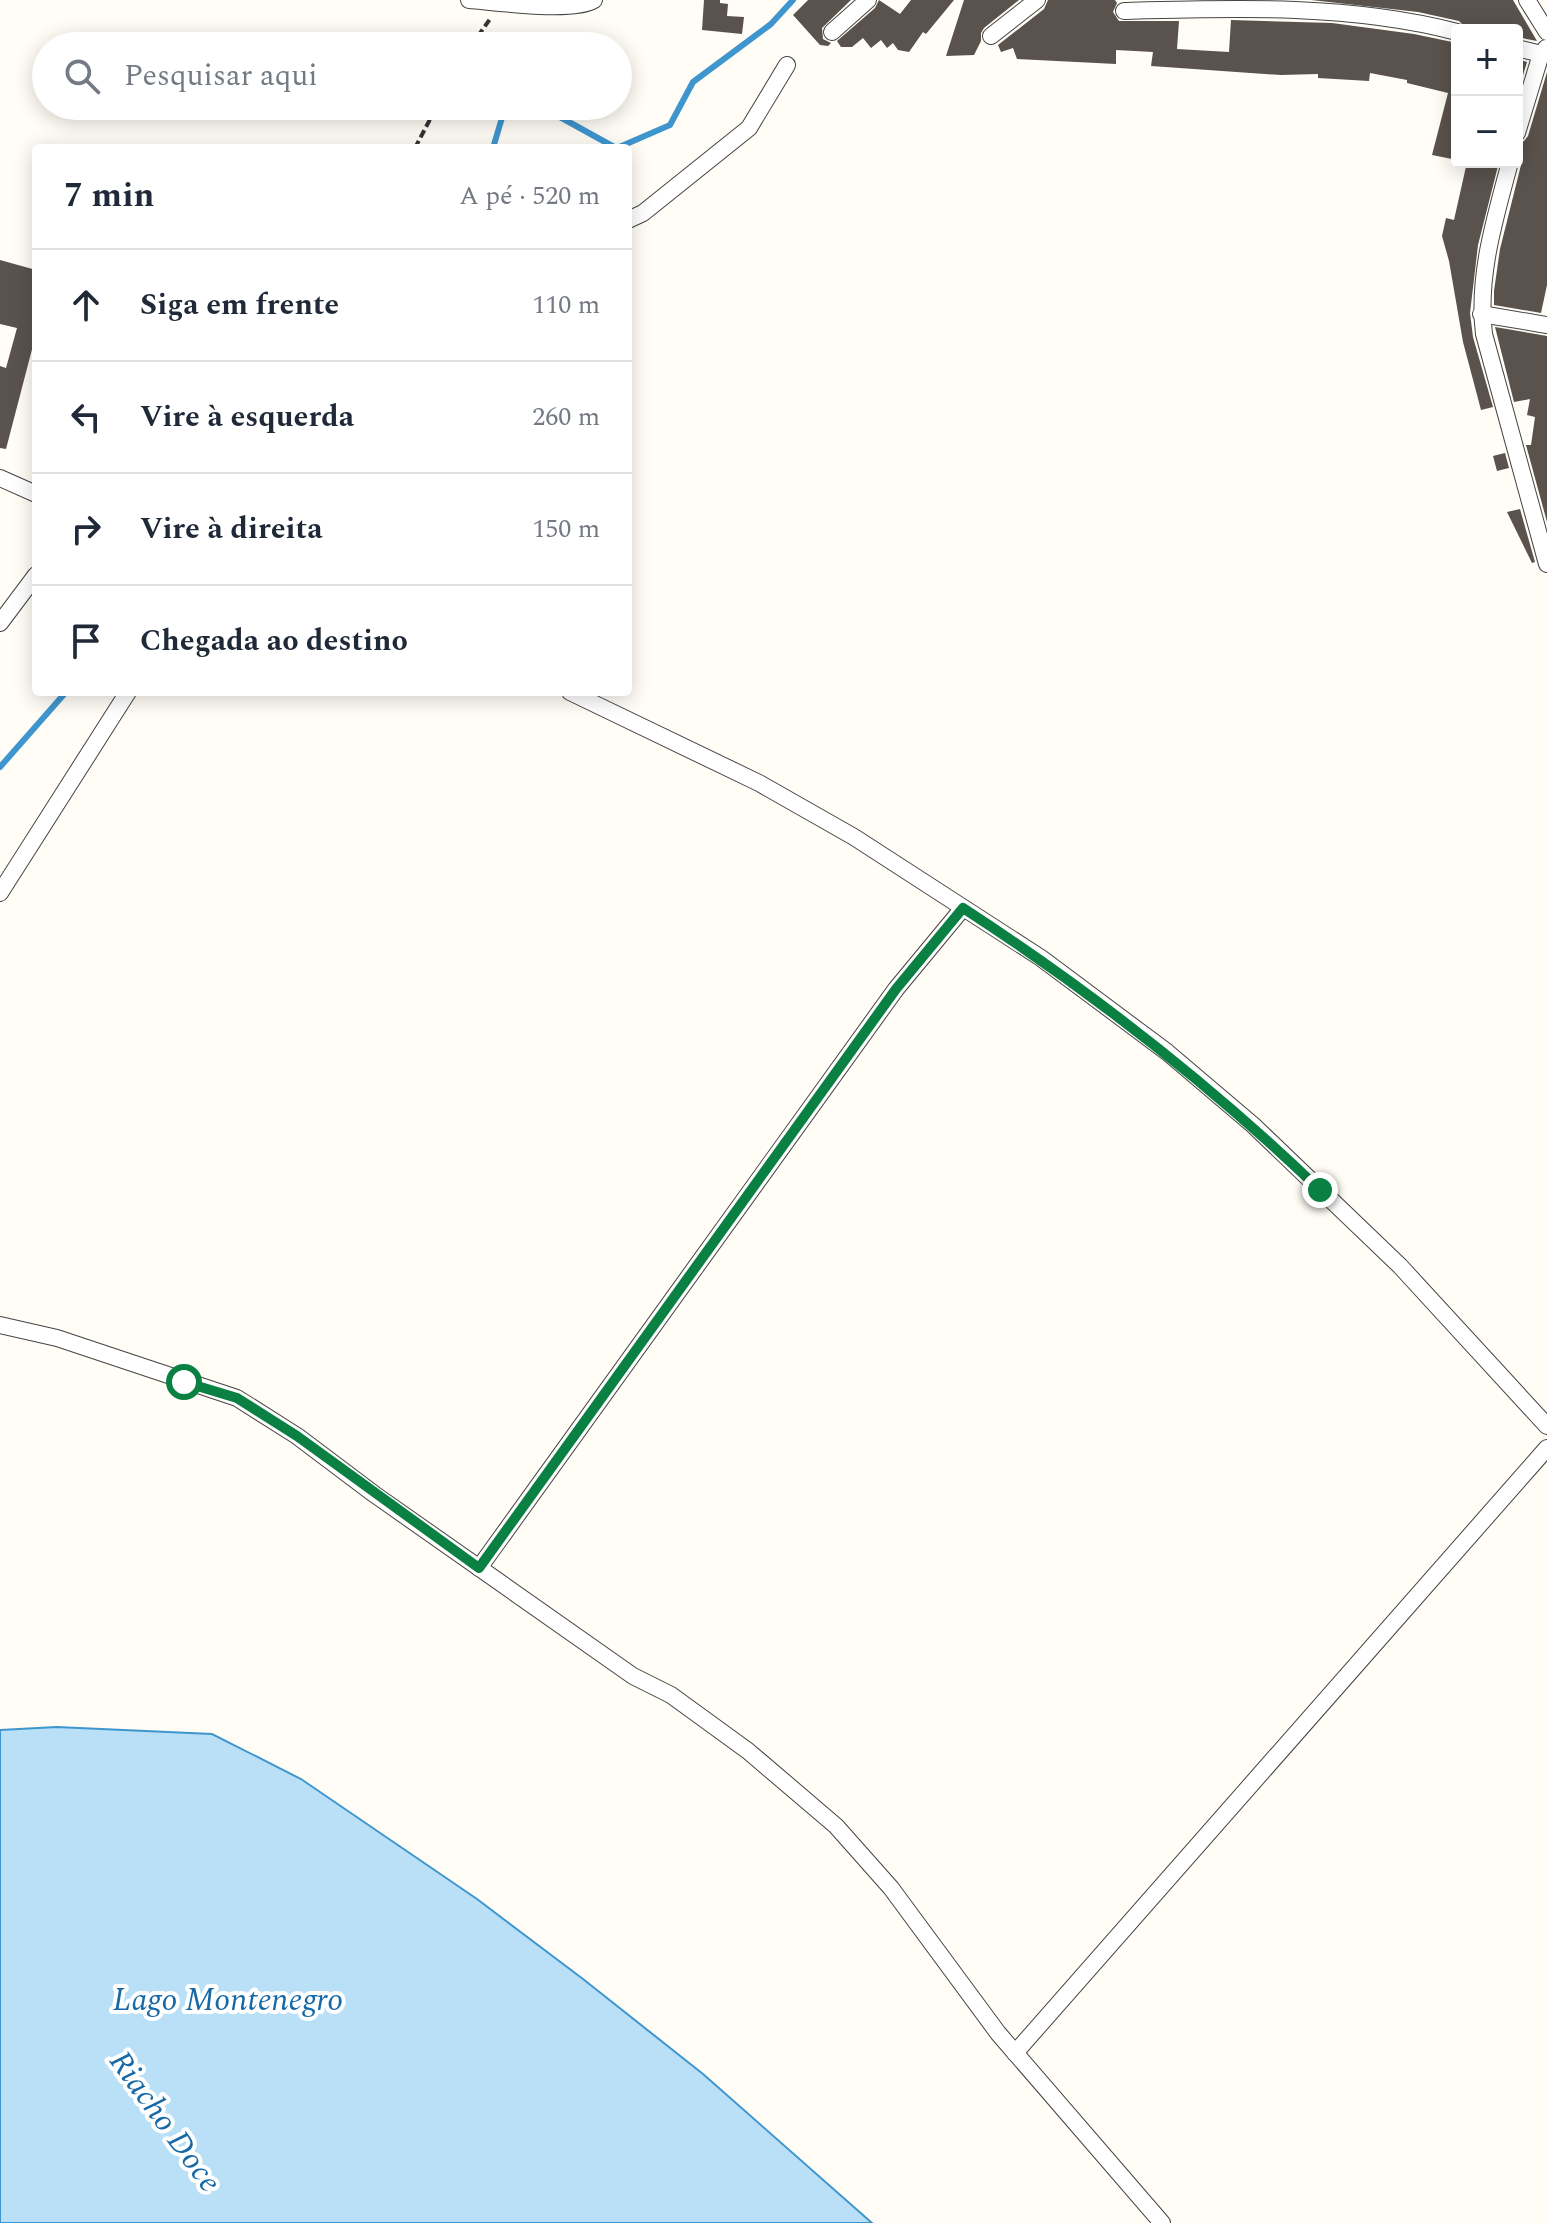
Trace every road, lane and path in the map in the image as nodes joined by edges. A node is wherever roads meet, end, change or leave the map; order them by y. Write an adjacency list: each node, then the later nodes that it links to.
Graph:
1 (469, 0): 6 (street)
2 (594, 0): 6 (street)
3 (868, 0): 10 (street)
4 (1037, 0): 12 (street)
5 (1527, 0): 11 (street)
6 (502, 1): 9 (path)
7 (1124, 11): 8 (street)
8 (1451, 31)
9 (481, 32)
10 (832, 32)
11 (1547, 32)
12 (991, 36)
13 (1523, 49): 14 (street)
14 (1544, 51): 16 (street)
15 (787, 65): 20 (street)
16 (1523, 115)
17 (430, 120): 18 (path)
18 (417, 144)
19 (1508, 168): 21 (street)
20 (632, 218)
21 (1481, 314): 22 (street); 25 (street)
22 (1547, 325)
23 (0, 478): 24 (street)
24 (32, 492)
25 (1547, 564)
26 (32, 580): 27 (street)
27 (0, 623)
28 (125, 696): 30 (street)
29 (578, 696): 31 (street)
30 (0, 893)
31 (963, 908): 33 (street); 35 (street)
32 (0, 1325): 35 (street)
33 (1547, 1426)
34 (1547, 1448): 36 (street)
35 (479, 1568): 36 (street)
36 (1015, 2053): 37 (street)
37 (1162, 2223)

